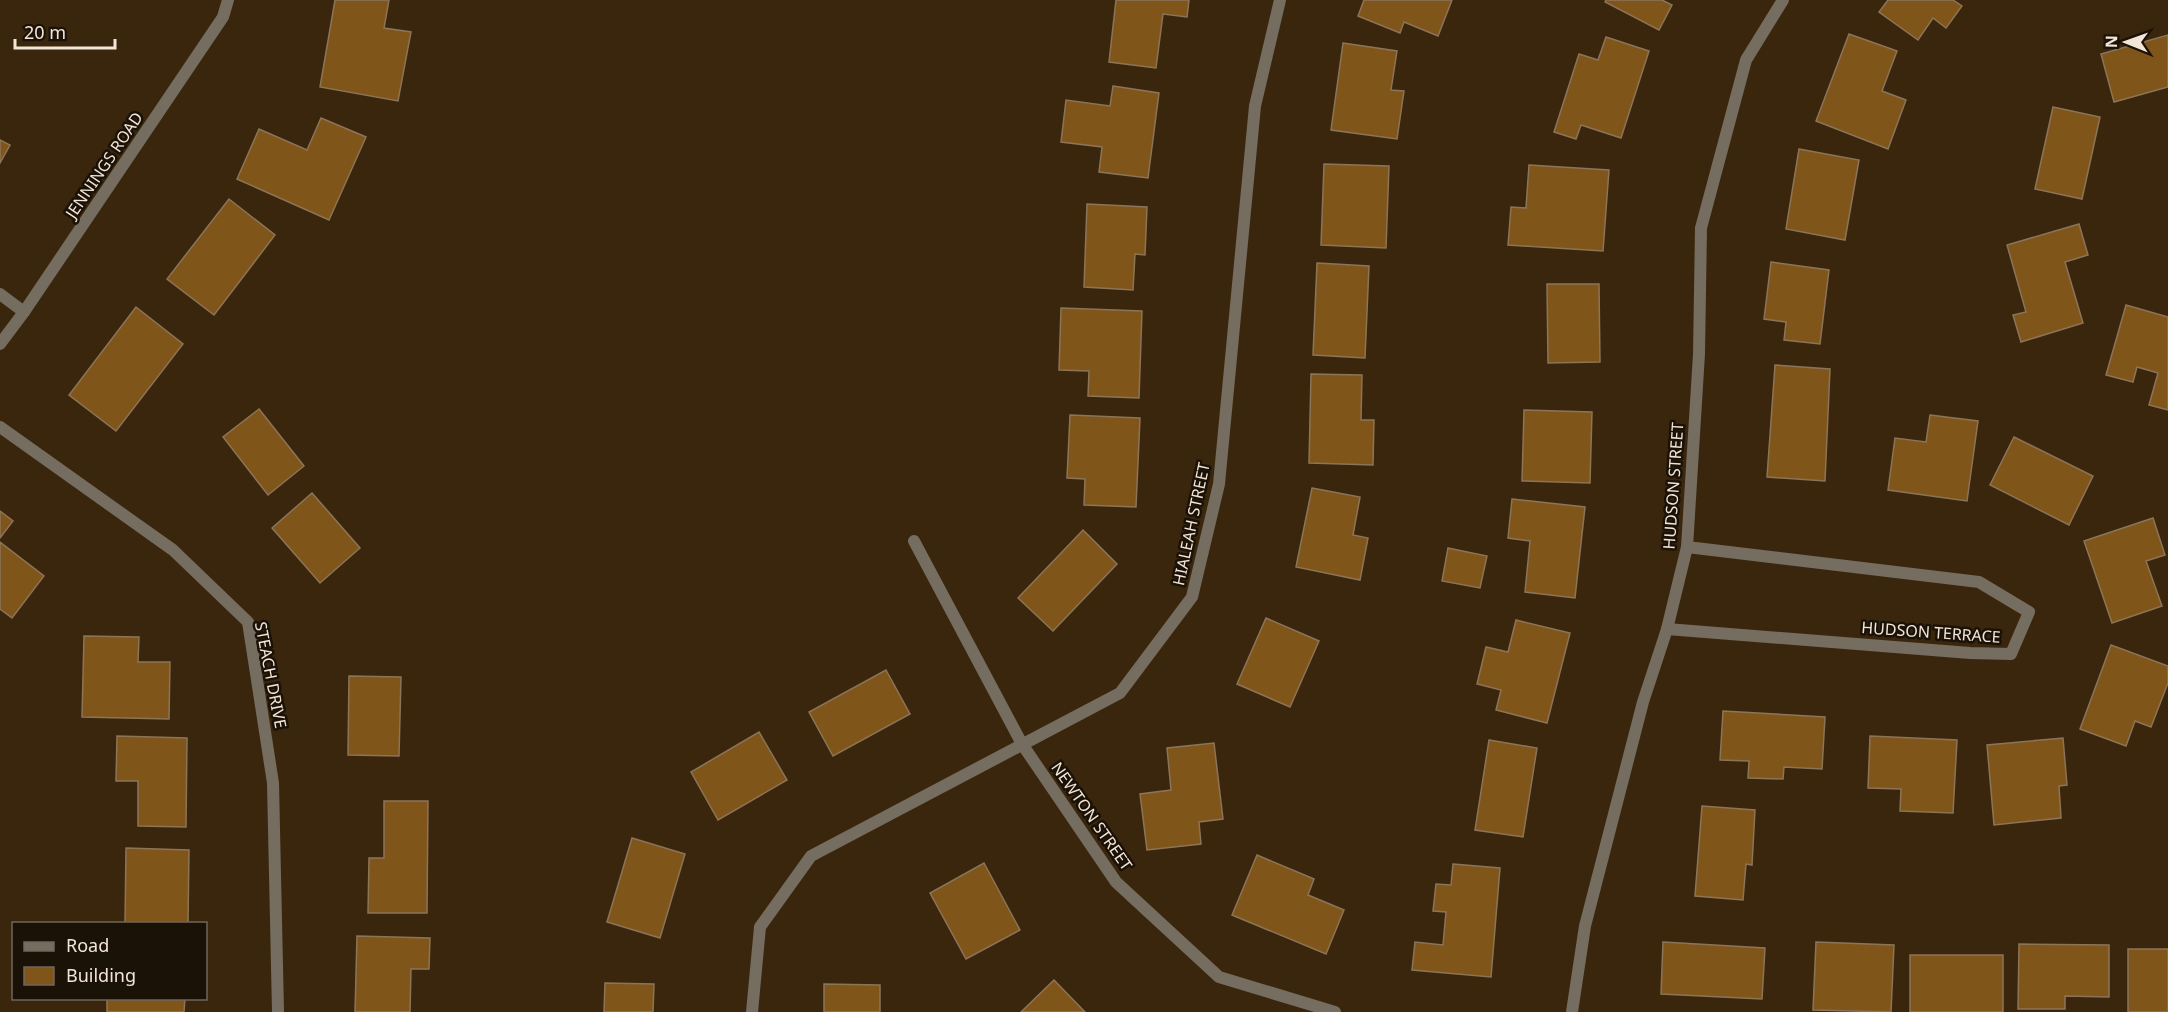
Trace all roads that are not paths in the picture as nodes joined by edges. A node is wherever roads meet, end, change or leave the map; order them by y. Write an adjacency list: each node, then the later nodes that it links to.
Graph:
1 (228, 0): 5 (street, JENNINGS ROAD)
2 (1280, 0): 11 (street, HIALEAH STREET)
3 (1783, 0): 9 (street, HUDSON STREET)
4 (0, 294): 5 (street)
5 (24, 312): 6 (street, JENNINGS ROAD)
6 (0, 344)
7 (0, 427): 12 (street, STEACH DRIVE)
8 (914, 541): 11 (street, NEWTON STREET)
9 (1687, 547): 10 (street, HUDSON STREET); 10 (street, HUDSON TERRACE)
10 (1667, 629): 15 (street, HUDSON STREET)
11 (1022, 744): 13 (street, HIALEAH STREET); 14 (street, NEWTON STREET)
12 (278, 1012)
13 (752, 1012)
14 (1335, 1012)
15 (1572, 1012)

